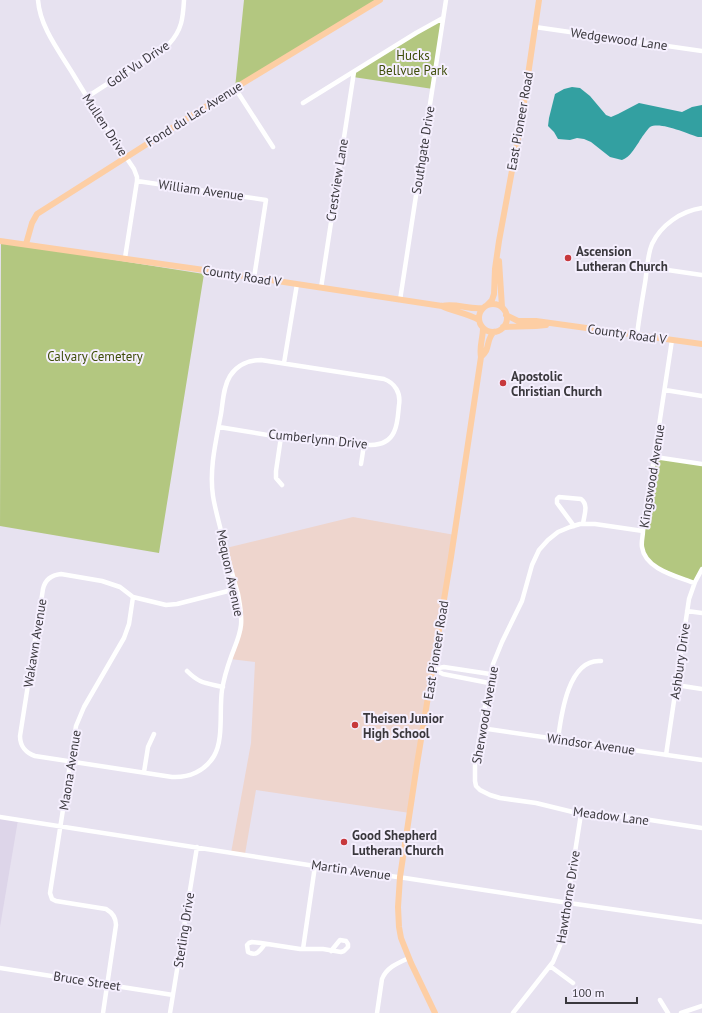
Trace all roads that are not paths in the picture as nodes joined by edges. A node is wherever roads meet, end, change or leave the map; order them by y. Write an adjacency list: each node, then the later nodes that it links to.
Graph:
1 (38, 0): 11 (street, Mullen Drive)
2 (184, 0): 11 (street, Golf Vu Drive)
3 (380, 0): 10 (main road, Fond du Lac Avenue)
4 (446, 0): 6 (street, Southgate Drive)
5 (539, 0): 7 (main road, East Pioneer Road)
6 (443, 18): 9 (street); 26 (street, Southgate Drive)
7 (535, 27): 8 (street, Wedgewood Lane); 18 (main road, East Pioneer Road)
8 (702, 51)
9 (354, 72): 12 (street); 25 (street, Crestview Lane)
10 (235, 88): 13 (street); 14 (main road, Fond du Lac Avenue)
11 (87, 97): 14 (street, Mullen Drive)
12 (303, 103)
13 (273, 147)
14 (126, 158): 15 (street, Mullen Drive); 19 (main road, Fond du Lac Avenue)
15 (137, 181): 20 (street); 23 (street, William Avenue)
16 (702, 208): 21 (street)
17 (0, 241): 19 (main road, County Road V)
18 (499, 241): 28 (main road); 29 (main road)
19 (26, 244): 20 (main road, County Road V)
20 (125, 258): 23 (main road, County Road V)
21 (647, 267): 22 (street); 36 (street)
22 (702, 275)
23 (254, 278): 24 (main road, County Road V)
24 (297, 284): 25 (main road, County Road V); 40 (street)
25 (321, 288): 26 (main road, County Road V)
26 (400, 300): 27 (main road, County Road V)
27 (442, 306): 28 (main road, County Road V); 31 (main road)
28 (485, 306): 29 (main road); 31 (main road)
29 (502, 307): 30 (main road)
30 (506, 315): 32 (main road, County Road V); 33 (main road)
31 (479, 320): 34 (main road)
32 (551, 324): 33 (main road, County Road V); 36 (main road, County Road V)
33 (503, 327): 35 (main road)
34 (483, 328): 35 (main road); 39 (main road)
35 (494, 332): 39 (main road, East Pioneer Road)
36 (637, 335): 37 (main road, County Road V)
37 (672, 340): 38 (main road, County Road V); 41 (street, Kingswood Avenue)
38 (702, 344)
39 (481, 357): 60 (main road, East Pioneer Road)
40 (284, 363): 43 (street, Mequon Avenue); 45 (street, Cumberlynn Drive)
41 (665, 390): 42 (street); 46 (street, Kingswood Avenue)
42 (702, 396)
43 (219, 427): 44 (street, Cumberlynn Drive); 55 (street, Mequon Avenue)
44 (281, 437): 45 (street, Cumberlynn Drive); 49 (street)
45 (364, 445): 47 (street)
46 (654, 457): 48 (street); 52 (street, Kingswood Avenue)
47 (361, 464)
48 (702, 464)
49 (282, 485)
50 (583, 524): 51 (street, Sherwood Avenue); 51 (street); 52 (street, Sherwood Avenue)
51 (574, 526): 62 (street, Sherwood Avenue)
52 (643, 531): 54 (street, Kingswood Avenue)
53 (702, 569): 54 (street, Ashbury Drive)
54 (694, 583): 57 (street, Ashbury Drive)
55 (236, 589): 56 (street, Wakawn Avenue); 65 (street, Mequon Avenue)
56 (133, 596): 72 (street, Maona Avenue); 72 (street, Wakawn Avenue)
57 (687, 610): 58 (street); 64 (street, Ashbury Drive)
58 (702, 613)
59 (601, 661): 69 (street)
60 (433, 670): 62 (street); 63 (street); 81 (main road, East Pioneer Road)
61 (187, 672): 65 (street)
62 (490, 674): 63 (street, Sherwood Avenue)
63 (489, 683): 67 (street, Sherwood Avenue)
64 (676, 685): 66 (street); 70 (street, Ashbury Drive)
65 (223, 687): 73 (street, Mequon Avenue)
66 (702, 688)
67 (480, 728): 69 (street, Windsor Avenue); 74 (street, Sherwood Avenue)
68 (154, 734): 73 (street)
69 (558, 739): 70 (street, Windsor Avenue)
70 (666, 755): 71 (street, Windsor Avenue)
71 (702, 760)
72 (70, 761): 73 (street, Mequon Avenue); 77 (street, Maona Avenue)
73 (144, 772)
74 (521, 801): 75 (street, Meadow Lane)
75 (581, 814): 78 (street, Meadow Lane); 82 (street, Hawthorne Drive)
76 (0, 817): 77 (street, Martin Avenue)
77 (60, 826): 79 (street, Martin Avenue); 90 (street, Maona Avenue)
78 (702, 828)
79 (197, 848): 80 (street, Martin Avenue); 92 (street, Sterling Drive)
80 (315, 866): 81 (street, Martin Avenue); 85 (street)
81 (400, 877): 82 (street, Martin Avenue); 87 (main road, East Pioneer Road)
82 (567, 903): 83 (street, Martin Avenue); 88 (street, Hawthorne Drive)
83 (702, 922)
84 (265, 944): 85 (street)
85 (302, 949): 86 (street)
86 (331, 950)
87 (409, 958): 97 (street); 98 (main road, East Pioneer Road)
88 (550, 966): 91 (street); 99 (street, Hawthorne Drive)
89 (0, 968): 90 (street, Bruce Street)
90 (107, 984): 92 (street, Bruce Street); 95 (street)
91 (573, 984)
92 (173, 995): 96 (street, Sterling Drive)
93 (660, 1000): 100 (street)
94 (702, 1006): 101 (street)
95 (103, 1013)
96 (170, 1013)
97 (377, 1013)
98 (435, 1013)
99 (513, 1013)
100 (668, 1013)
101 (681, 1013)

